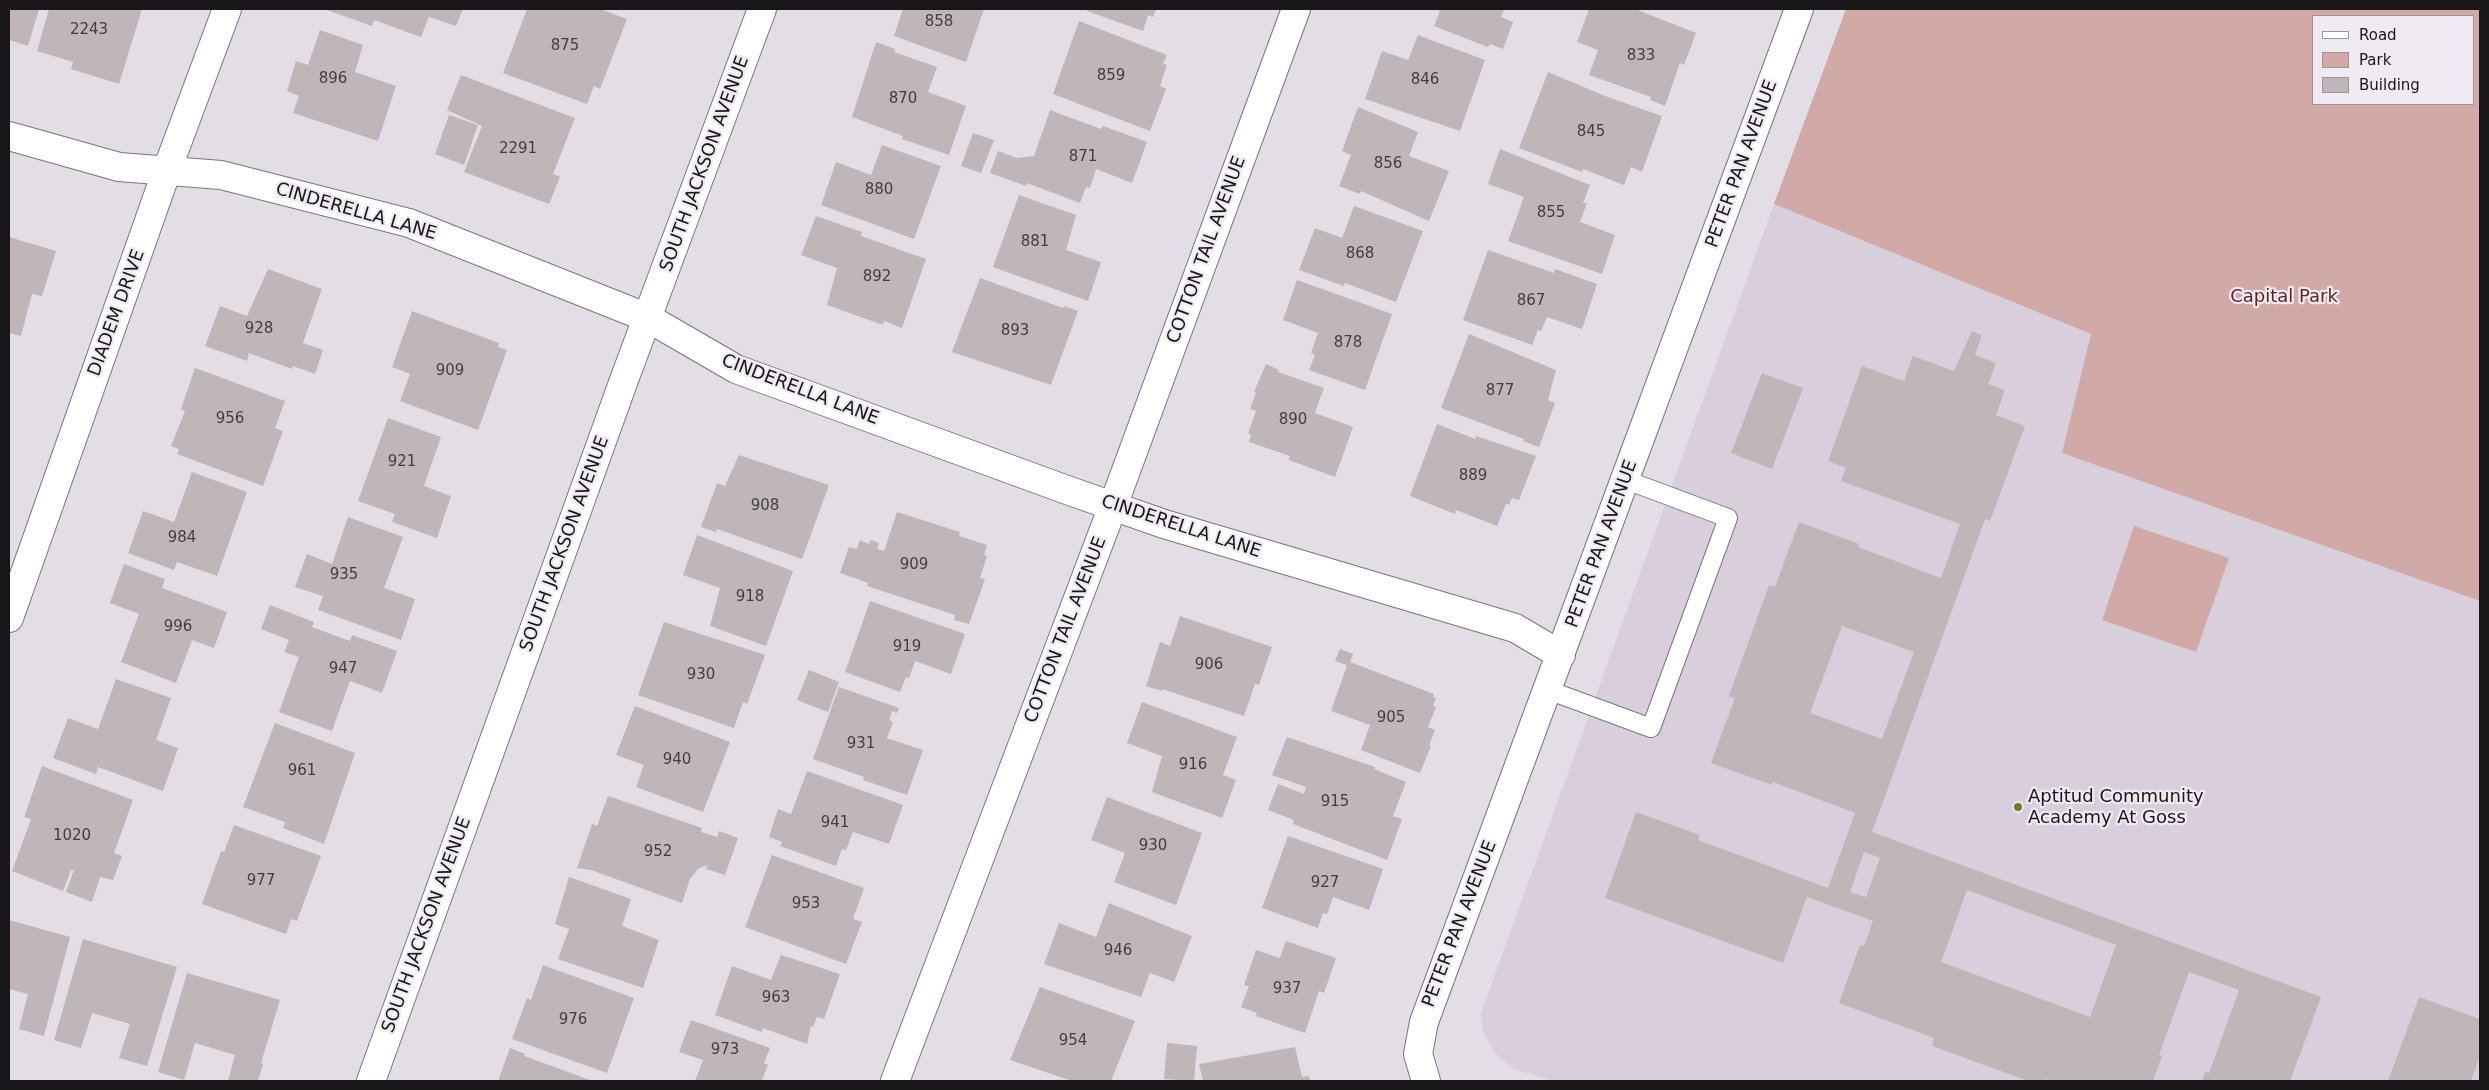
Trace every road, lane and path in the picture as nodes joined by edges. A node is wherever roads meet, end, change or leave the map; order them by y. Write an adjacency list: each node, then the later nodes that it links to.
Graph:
1 (227, 9): 6 (street, DIADEM DRIVE)
2 (762, 9): 7 (street, SOUTH JACKSON AVENUE)
3 (1296, 9): 9 (street, COTTON TAIL AVENUE)
4 (1799, 9): 8 (street, PETER PAN AVENUE)
5 (9, 136): 6 (street, CINDERELLA LANE)
6 (167, 170): 7 (street, CINDERELLA LANE); 10 (street, DIADEM DRIVE)
7 (648, 318): 9 (street, CINDERELLA LANE); 13 (street, SOUTH JACKSON AVENUE)
8 (1626, 480): 11 (street, PETER PAN AVENUE); 12 (lane)
9 (1113, 506): 11 (street, CINDERELLA LANE); 14 (street, COTTON TAIL AVENUE)
10 (9, 618)
11 (1561, 655): 12 (street, PETER PAN AVENUE)
12 (1548, 690): 15 (street, PETER PAN AVENUE)
13 (371, 1081)
14 (895, 1081)
15 (1426, 1081)

